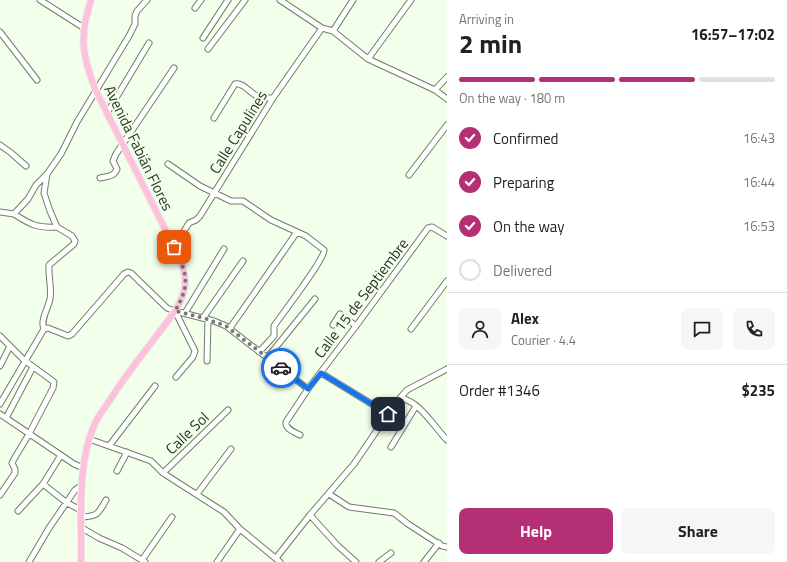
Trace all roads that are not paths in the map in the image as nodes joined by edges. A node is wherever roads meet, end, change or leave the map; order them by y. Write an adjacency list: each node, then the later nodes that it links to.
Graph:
1 (40, 0): 11 (street)
2 (91, 0): 11 (main road, Avenida Fabián Flores)
3 (147, 0): 22 (street)
4 (201, 0): 10 (street)
5 (228, 0): 15 (street)
6 (246, 0): 17 (street)
7 (280, 0): 12 (street)
8 (353, 0): 13 (street)
9 (411, 0): 18 (street)
10 (196, 8)
11 (84, 28): 22 (main road, Avenida Fabián Flores)
12 (322, 28): 13 (street); 24 (street, Calle Capulines)
13 (334, 31): 18 (street)
14 (0, 32): 21 (street)
15 (203, 38)
16 (149, 43): 26 (street)
17 (208, 49)
18 (368, 59): 23 (street)
19 (174, 68): 30 (street)
20 (447, 77): 23 (street)
21 (37, 80)
22 (96, 90): 26 (main road, Avenida Fabián Flores); 33 (street)
23 (435, 90): 25 (street)
24 (273, 98): 27 (street); 36 (street, Calle Capulines)
25 (447, 99)
26 (107, 113): 30 (main road, Avenida Fabián Flores)
27 (214, 118)
28 (447, 125): 34 (street)
29 (0, 145): 32 (street)
30 (123, 145): 35 (street); 42 (main road, Avenida Fabián Flores)
31 (168, 164): 36 (street)
32 (26, 166)
33 (47, 174): 38 (street); 39 (street)
34 (410, 175)
35 (100, 178)
36 (214, 193): 40 (street); 42 (street, Calle Capulines)
37 (0, 212): 38 (street)
38 (14, 214): 39 (street)
39 (57, 227): 53 (street)
40 (297, 232): 52 (street); 57 (street)
41 (447, 236): 51 (street, Calle 15 de Septiembre)
42 (174, 247): 47 (main road, Avenida Fabián Flores)
43 (224, 248): 48 (street)
44 (242, 261): 49 (street)
45 (447, 281): 54 (street)
46 (315, 299): 58 (street)
47 (175, 311): 48 (street); 53 (street); 65 (street); 77 (main road, Avenida Fabián Flores)
48 (185, 314): 49 (street)
49 (206, 318): 52 (street); 60 (street)
50 (333, 325): 51 (street)
51 (356, 326): 64 (street, Calle 15 de Septiembre)
52 (230, 328): 57 (street)
53 (44, 329): 59 (street)
54 (411, 329)
55 (0, 336): 56 (street)
56 (10, 346): 59 (street); 61 (street)
57 (259, 352): 58 (street)
58 (267, 358): 67 (street)
59 (24, 360): 62 (street); 69 (street)
60 (208, 361)
61 (0, 366)
62 (33, 367): 74 (street); 75 (street)
63 (447, 369): 68 (street)
64 (321, 373): 67 (street, Calle 15 de Septiembre); 73 (street)
65 (176, 377)
66 (155, 386): 79 (street)
67 (308, 389): 76 (street, Calle 15 de Septiembre)
68 (400, 398): 70 (street); 73 (street)
69 (0, 404)
70 (416, 406): 78 (street); 80 (street)
71 (228, 410): 86 (street, Calle Sol)
72 (0, 414): 74 (street)
73 (388, 414): 90 (street)
74 (6, 418): 75 (street)
75 (29, 434): 83 (street); 91 (street)
76 (300, 435)
77 (89, 439): 79 (street); 84 (main road, Avenida Fabián Flores)
78 (447, 440)
79 (109, 446): 82 (street)
80 (391, 447)
81 (231, 449): 89 (street)
82 (127, 452): 85 (street); 86 (street)
83 (61, 455): 84 (street); 87 (street)
84 (83, 468): 88 (main road, Avenida Fabián Flores)
85 (117, 471)
86 (163, 473): 89 (street)
87 (43, 484): 93 (street); 94 (street)
88 (81, 486): 93 (street); 95 (main road, Avenida Fabián Flores)
89 (197, 494): 99 (street)
90 (329, 494): 96 (street); 100 (street)
91 (0, 495)
92 (106, 500): 95 (street)
93 (67, 503): 95 (street); 105 (street)
94 (18, 510)
95 (82, 514): 98 (main road, Avenida Fabián Flores)
96 (310, 515): 103 (street); 108 (street)
97 (172, 517): 104 (street)
98 (82, 528): 104 (street); 106 (main road, Avenida Fabián Flores)
99 (240, 529): 103 (street); 107 (street)
100 (439, 543): 101 (street); 110 (street)
101 (447, 547)
102 (391, 553): 109 (street)
103 (278, 560)
104 (143, 561)
105 (29, 562)
106 (81, 562)
107 (217, 562)
108 (356, 562)
109 (379, 562)
110 (424, 562)

